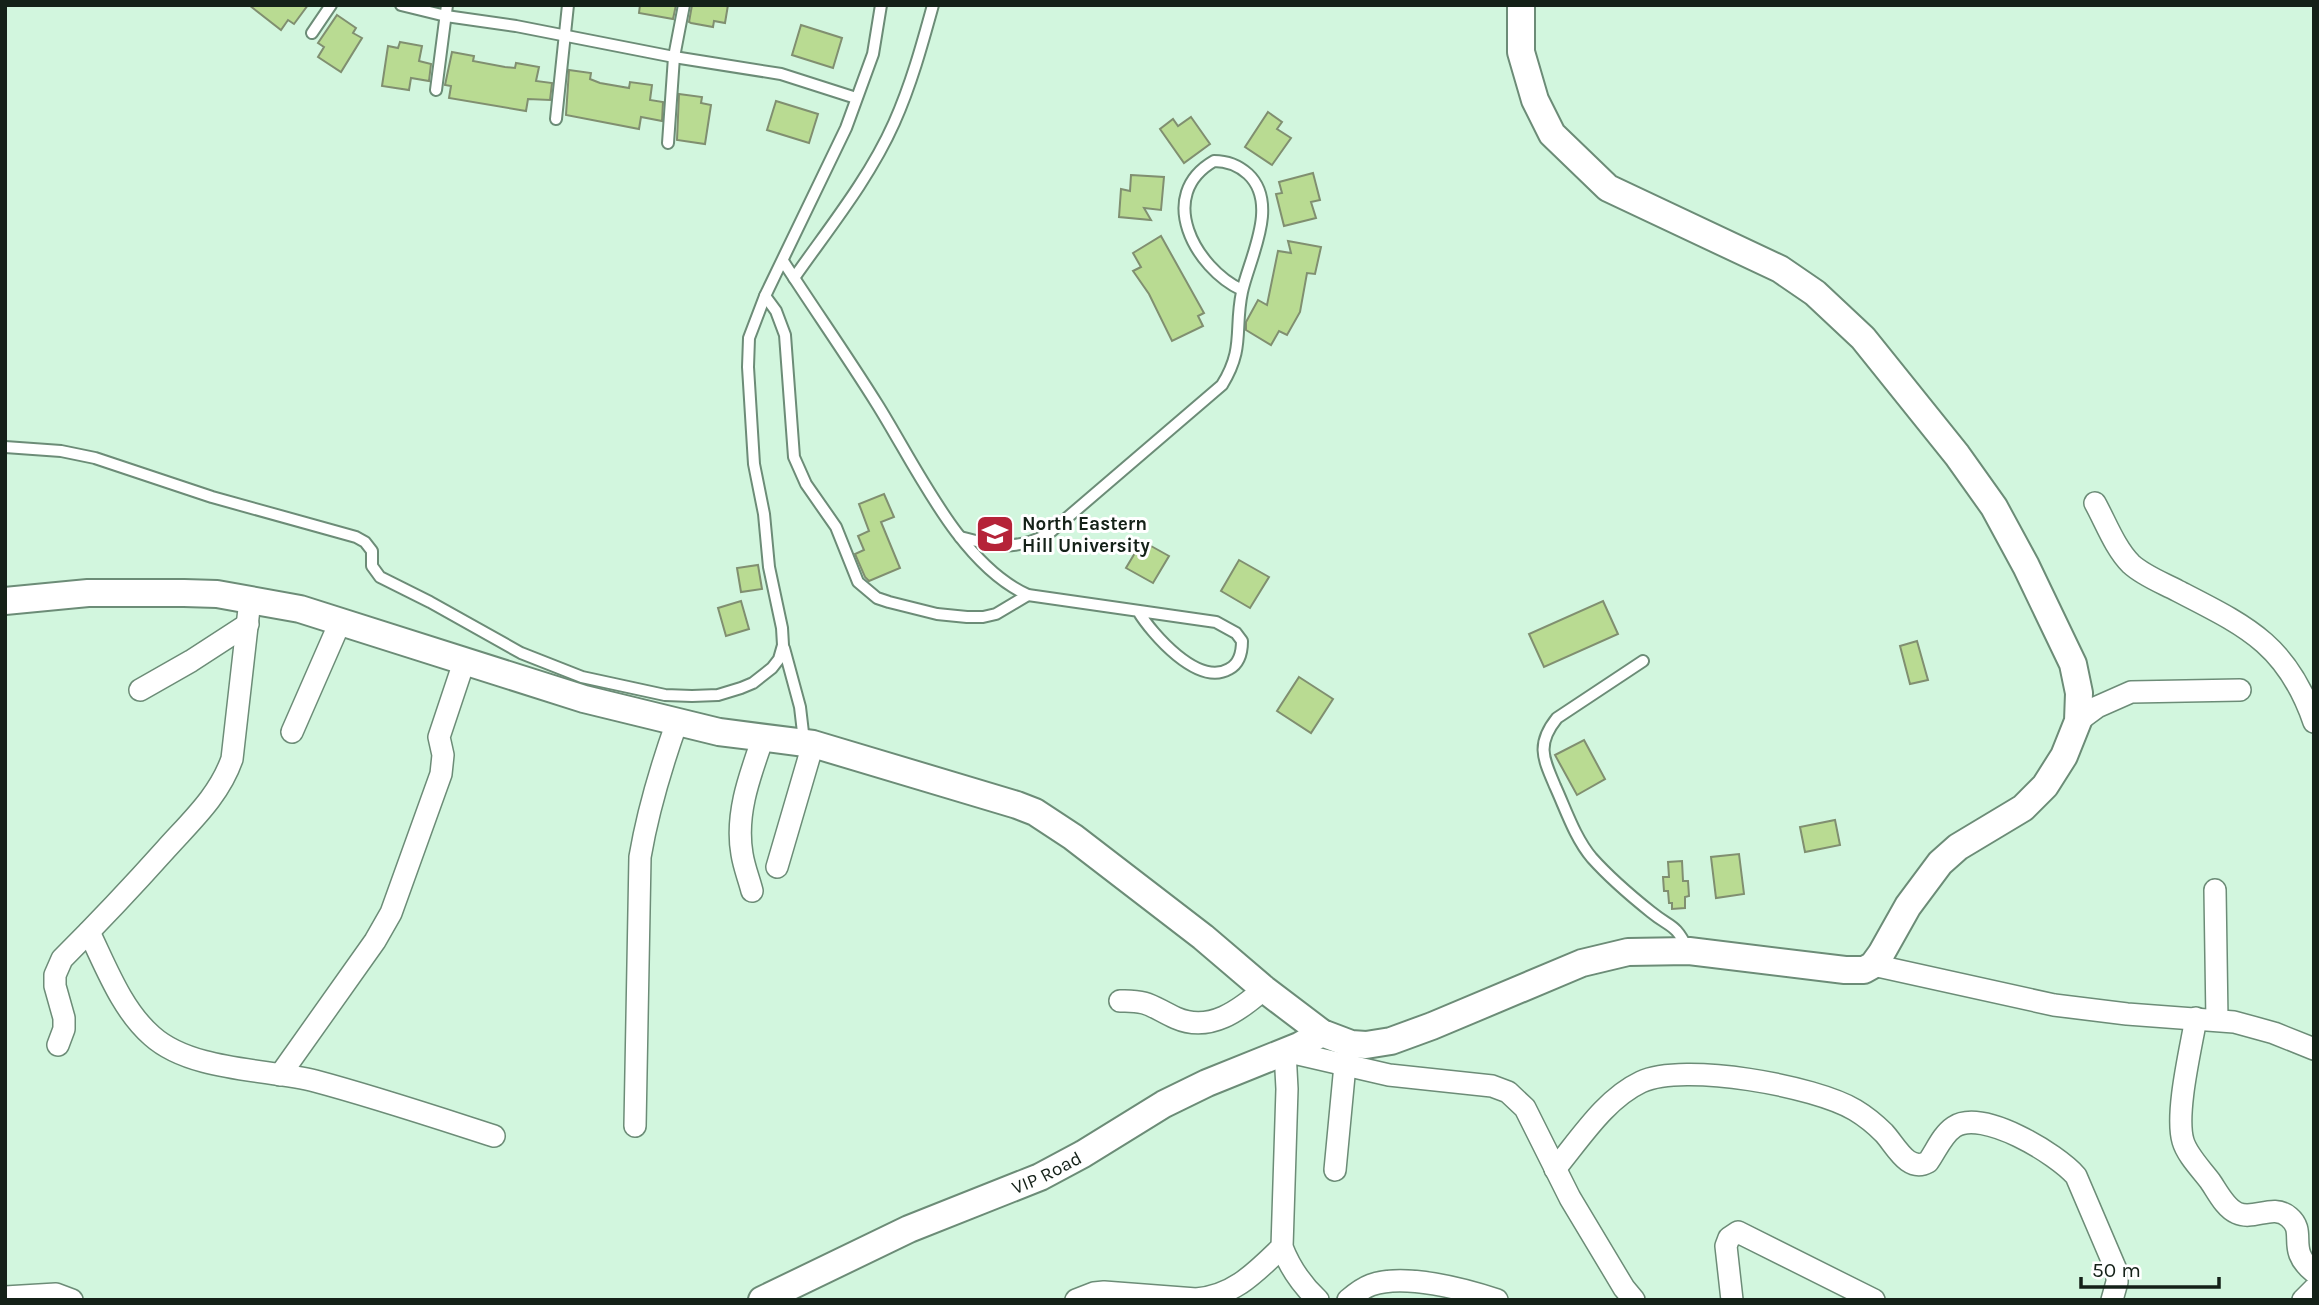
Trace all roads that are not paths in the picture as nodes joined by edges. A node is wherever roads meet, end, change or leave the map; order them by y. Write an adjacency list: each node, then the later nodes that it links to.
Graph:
1 (331, 5): 9 (lane)
2 (401, 5): 8 (lane)
3 (568, 5): 10 (lane)
4 (684, 5): 11 (lane)
5 (881, 5): 13 (lane)
6 (933, 5): 17 (lane)
7 (1521, 5): 33 (street)
8 (446, 11): 10 (lane); 12 (lane)
9 (312, 33)
10 (565, 36): 11 (lane); 14 (lane)
11 (674, 57): 13 (lane); 15 (lane)
12 (436, 90)
13 (856, 98): 16 (lane)
14 (556, 118)
15 (668, 142)
16 (783, 261): 17 (lane); 19 (lane)
17 (794, 278): 22 (lane)
18 (1242, 290): 18 (lane); 22 (lane)
19 (765, 296): 23 (lane); 28 (lane)
20 (5, 447): 28 (lane)
21 (2095, 503): 35 (street)
22 (960, 537): 23 (lane)
23 (1028, 595): 25 (lane)
24 (5, 601): 26 (street)
25 (1138, 611): 25 (lane)
26 (249, 612): 27 (street); 31 (street); 42 (street)
27 (341, 621): 30 (street); 36 (street)
28 (783, 645): 38 (lane)
29 (1643, 661): 43 (lane)
30 (464, 662): 34 (street); 53 (street)
31 (140, 690)
32 (2240, 690): 33 (street)
33 (2078, 721): 44 (street)
34 (677, 722): 37 (street); 54 (street)
35 (2314, 722)
36 (292, 732)
37 (762, 738): 38 (street); 41 (street)
38 (809, 743): 39 (street); 45 (street)
39 (777, 867)
40 (2215, 890): 47 (street)
41 (752, 891)
42 (89, 932): 49 (street); 53 (street)
43 (1689, 951): 44 (street); 48 (street)
44 (1873, 965): 47 (street)
45 (1264, 989): 46 (street); 48 (street)
46 (1120, 1001)
47 (2206, 1019): 50 (street); 59 (street)
48 (1322, 1033): 51 (street, VIP Road)
49 (58, 1045)
50 (2314, 1049)
51 (1285, 1051): 52 (street); 58 (street); 63 (street, VIP Road)
52 (1345, 1065): 56 (street); 57 (street)
53 (280, 1074): 55 (street)
54 (635, 1126)
55 (494, 1136)
56 (1555, 1169): 68 (street); 71 (street)
57 (1335, 1170)
58 (1282, 1247): 64 (street); 65 (street)
59 (2314, 1272)
60 (2314, 1289): 72 (street)
61 (5, 1297): 62 (street)
62 (72, 1300)
63 (762, 1300)
64 (1076, 1300)
65 (1318, 1300)
66 (1348, 1300): 67 (street)
67 (1497, 1300)
68 (1634, 1300)
69 (1732, 1300): 70 (street)
70 (1874, 1300)
71 (2112, 1300)
72 (2303, 1300)

